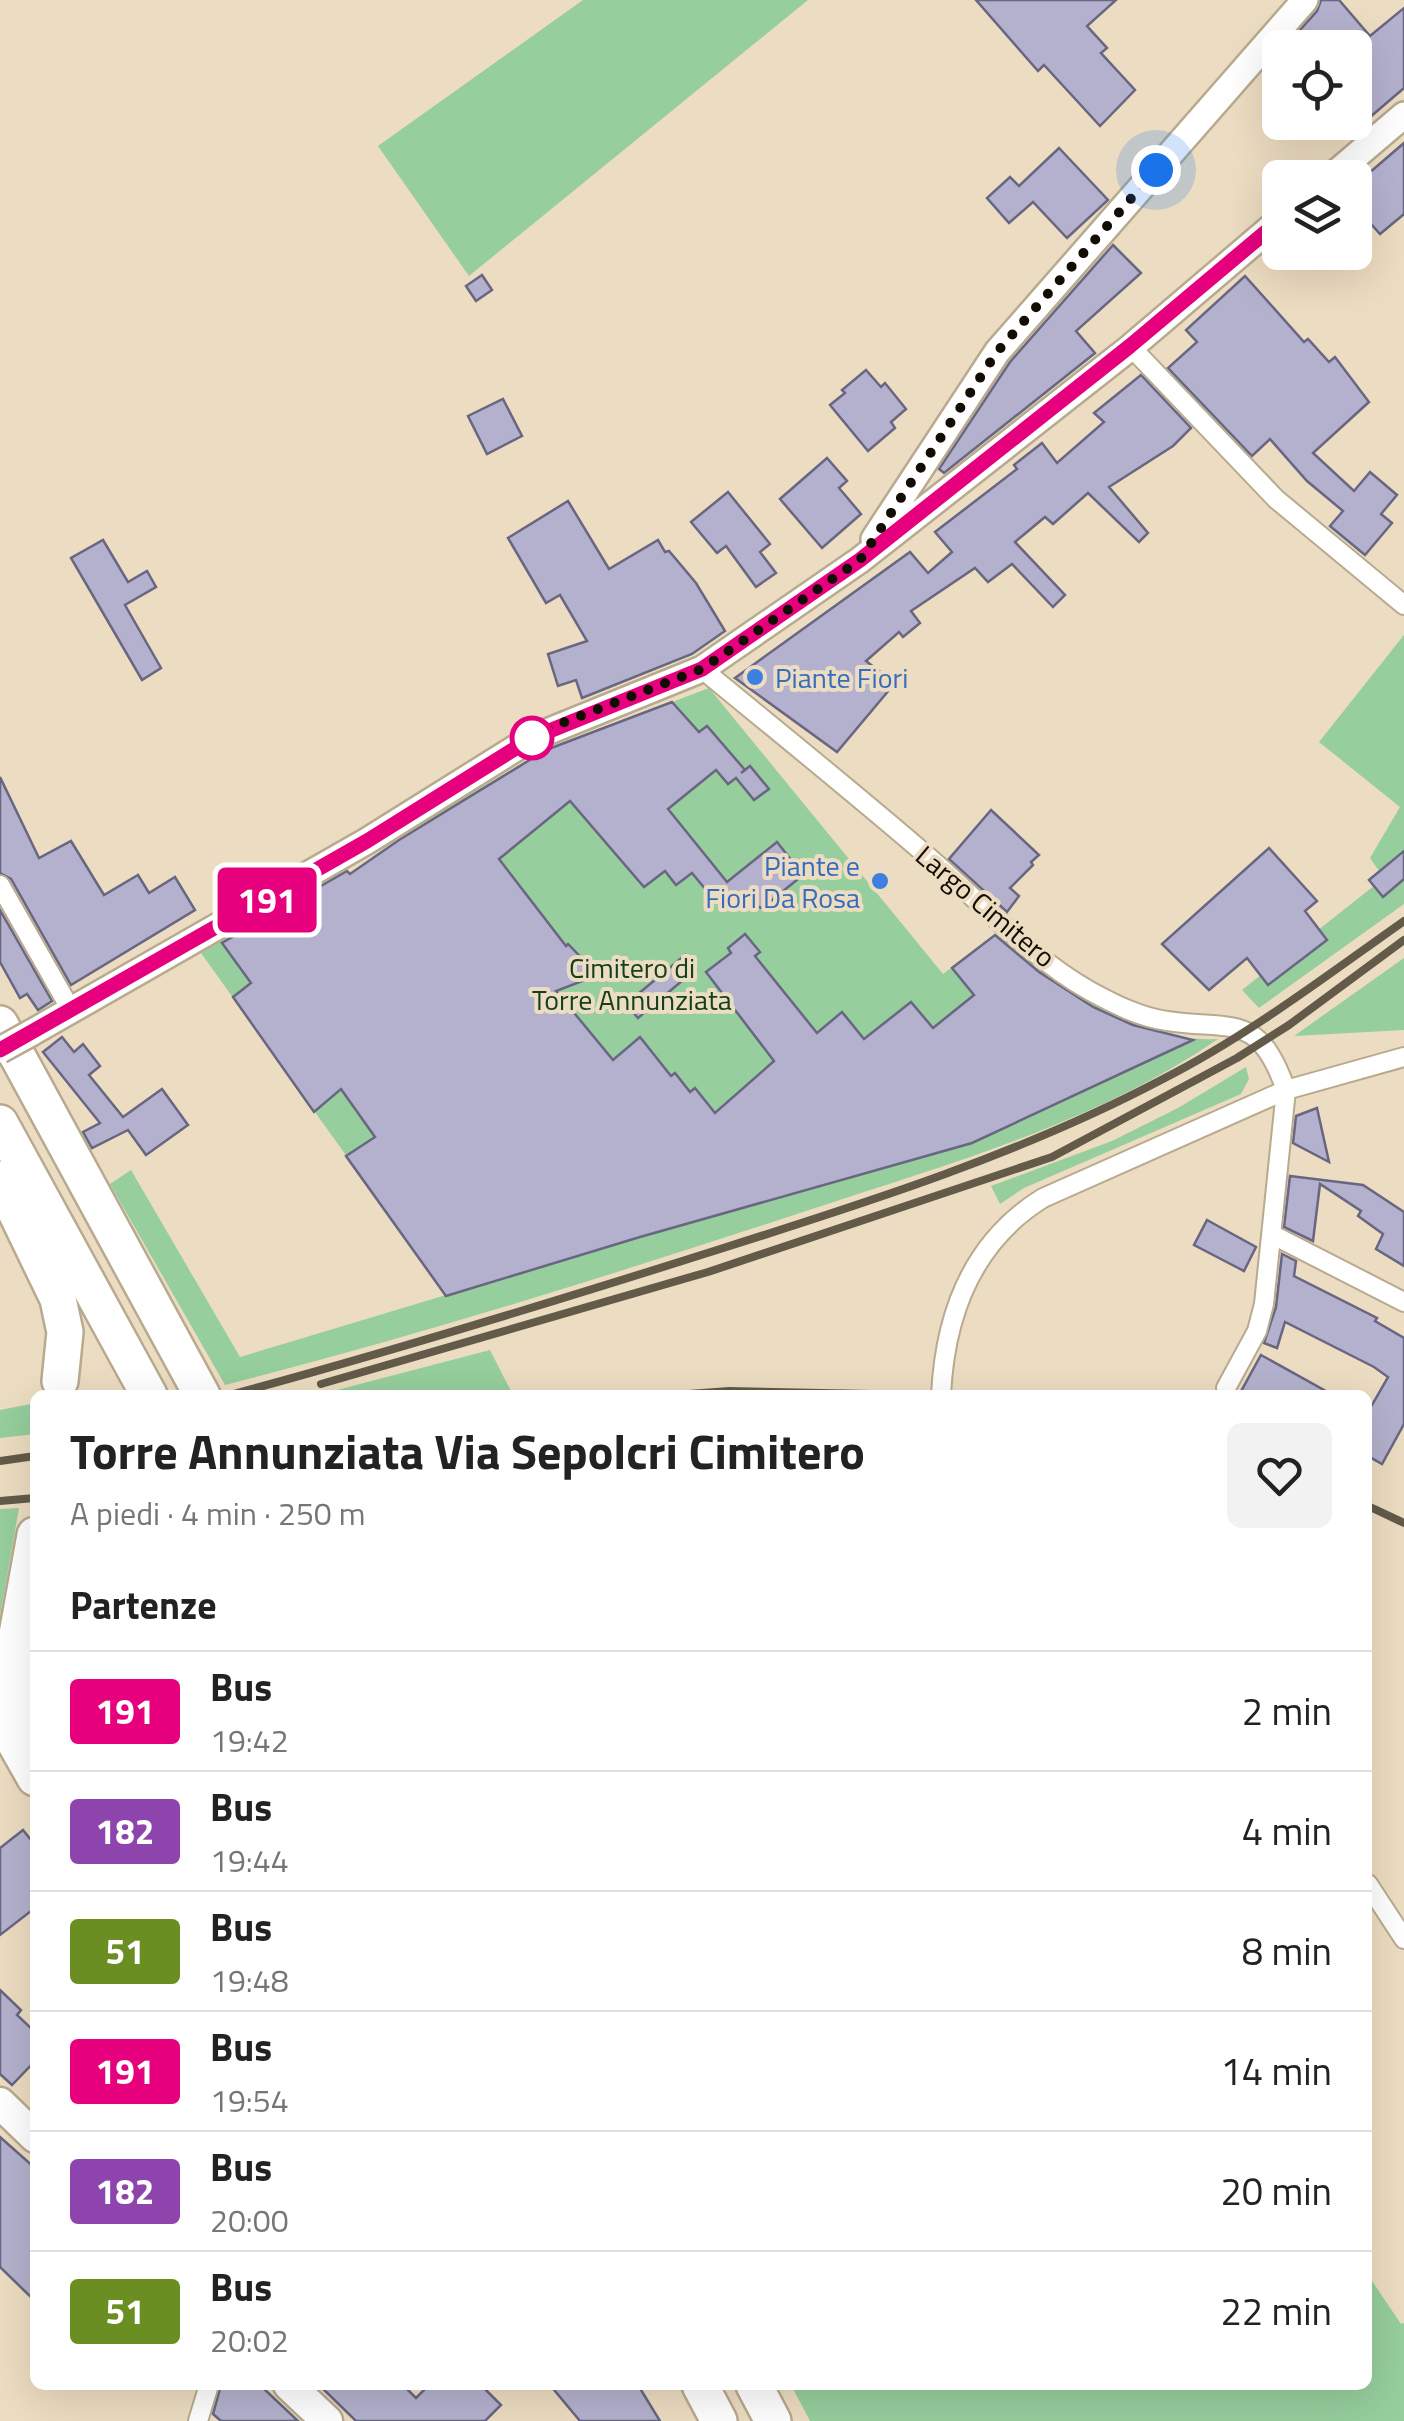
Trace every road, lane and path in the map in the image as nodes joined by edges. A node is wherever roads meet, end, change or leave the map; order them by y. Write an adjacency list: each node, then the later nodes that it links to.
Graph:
1 (1306, 0): 6 (street)
2 (1404, 115): 3 (street)
3 (1351, 160)
4 (1262, 235): 5 (street)
5 (1130, 346): 6 (street); 7 (street)
6 (860, 560): 8 (street)
7 (1404, 606)
8 (702, 669): 10 (street); 14 (street, Largo Cimitero)
9 (0, 885): 10 (street)
10 (71, 1010): 11 (street)
11 (16, 1028): 12 (street, bridge); 22 (highway)
12 (0, 1050)
13 (1404, 1058): 14 (street)
14 (1286, 1090): 17 (street); 23 (street)
15 (0, 1123): 21 (highway)
16 (0, 1179): 19 (highway)
17 (1273, 1235): 18 (street); 20 (street)
18 (1404, 1302)
19 (60, 1381)
20 (1226, 1388)
21 (146, 1390)
22 (199, 1390)
23 (943, 1390)
24 (30, 1562): 25 (highway)
25 (30, 1769)
26 (1372, 1890): 27 (street)
27 (1404, 1939)
28 (0, 2104): 29 (main road)
29 (30, 2132)
30 (207, 2390): 34 (street)
31 (294, 2390): 35 (main road)
32 (703, 2390): 36 (highway)
33 (757, 2390): 37 (highway)
34 (198, 2421)
35 (327, 2421)
36 (719, 2421)
37 (773, 2421)

